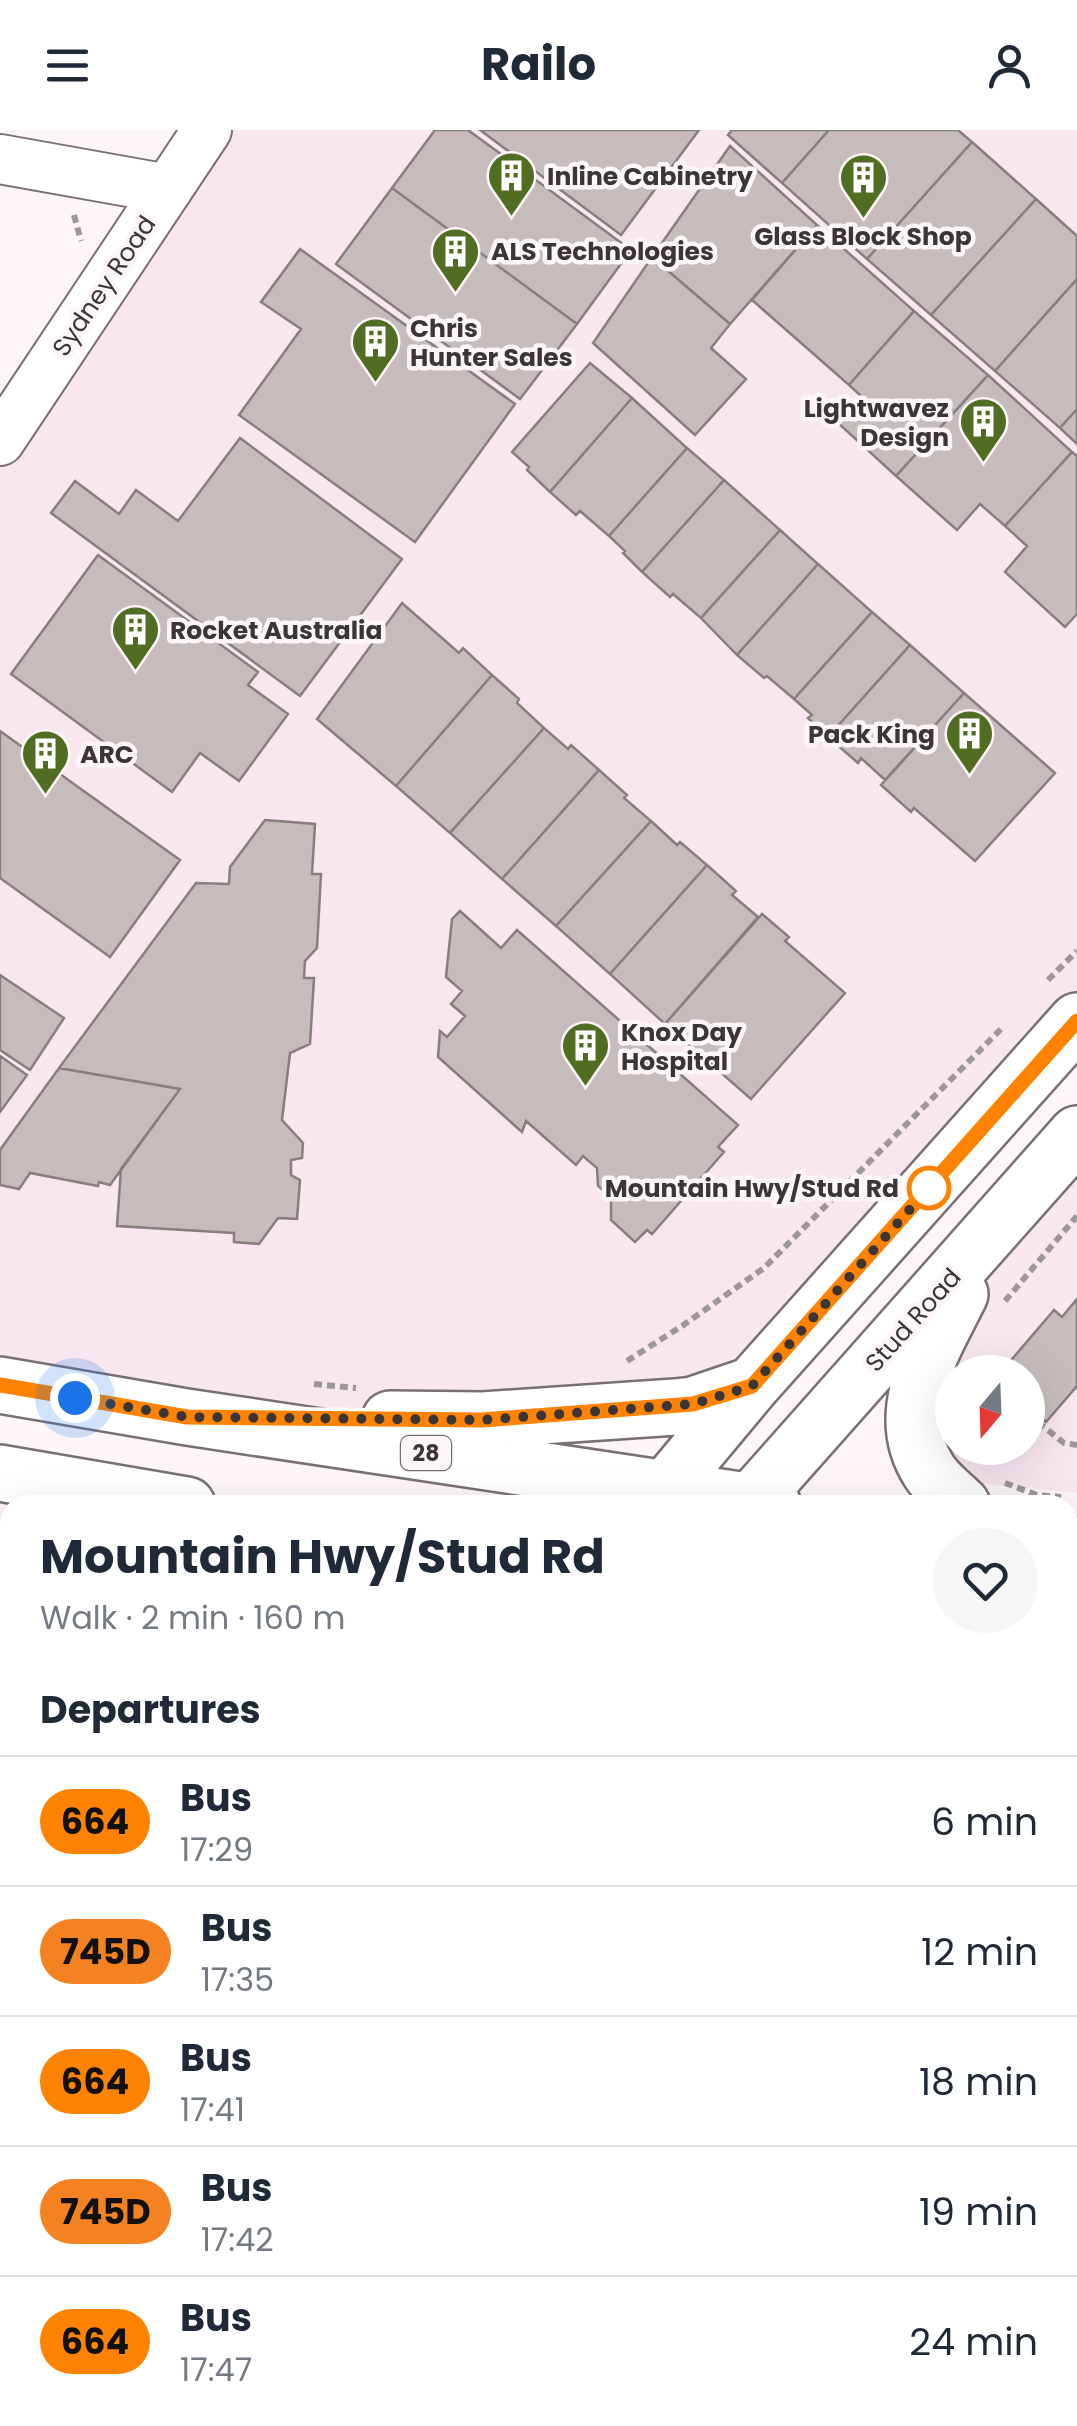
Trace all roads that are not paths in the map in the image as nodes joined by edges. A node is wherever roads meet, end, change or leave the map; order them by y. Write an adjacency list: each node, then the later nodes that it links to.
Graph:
1 (207, 130): 3 (street, Sydney Road)
2 (0, 160): 3 (street)
3 (168, 189): 4 (street, Sydney Road)
4 (0, 441)
5 (1050, 1030): 9 (main road)
6 (1077, 1134): 7 (main road, Stud Road)
7 (990, 1233): 12 (main road); 16 (main road, Stud Road)
8 (0, 1386): 10 (main road, 28)
9 (752, 1386): 10 (main road); 15 (main road)
10 (187, 1417): 14 (main road, 28)
11 (0, 1474): 13 (main road)
12 (978, 1492)
13 (127, 1495)
14 (646, 1495)
15 (660, 1495)
16 (765, 1495)

